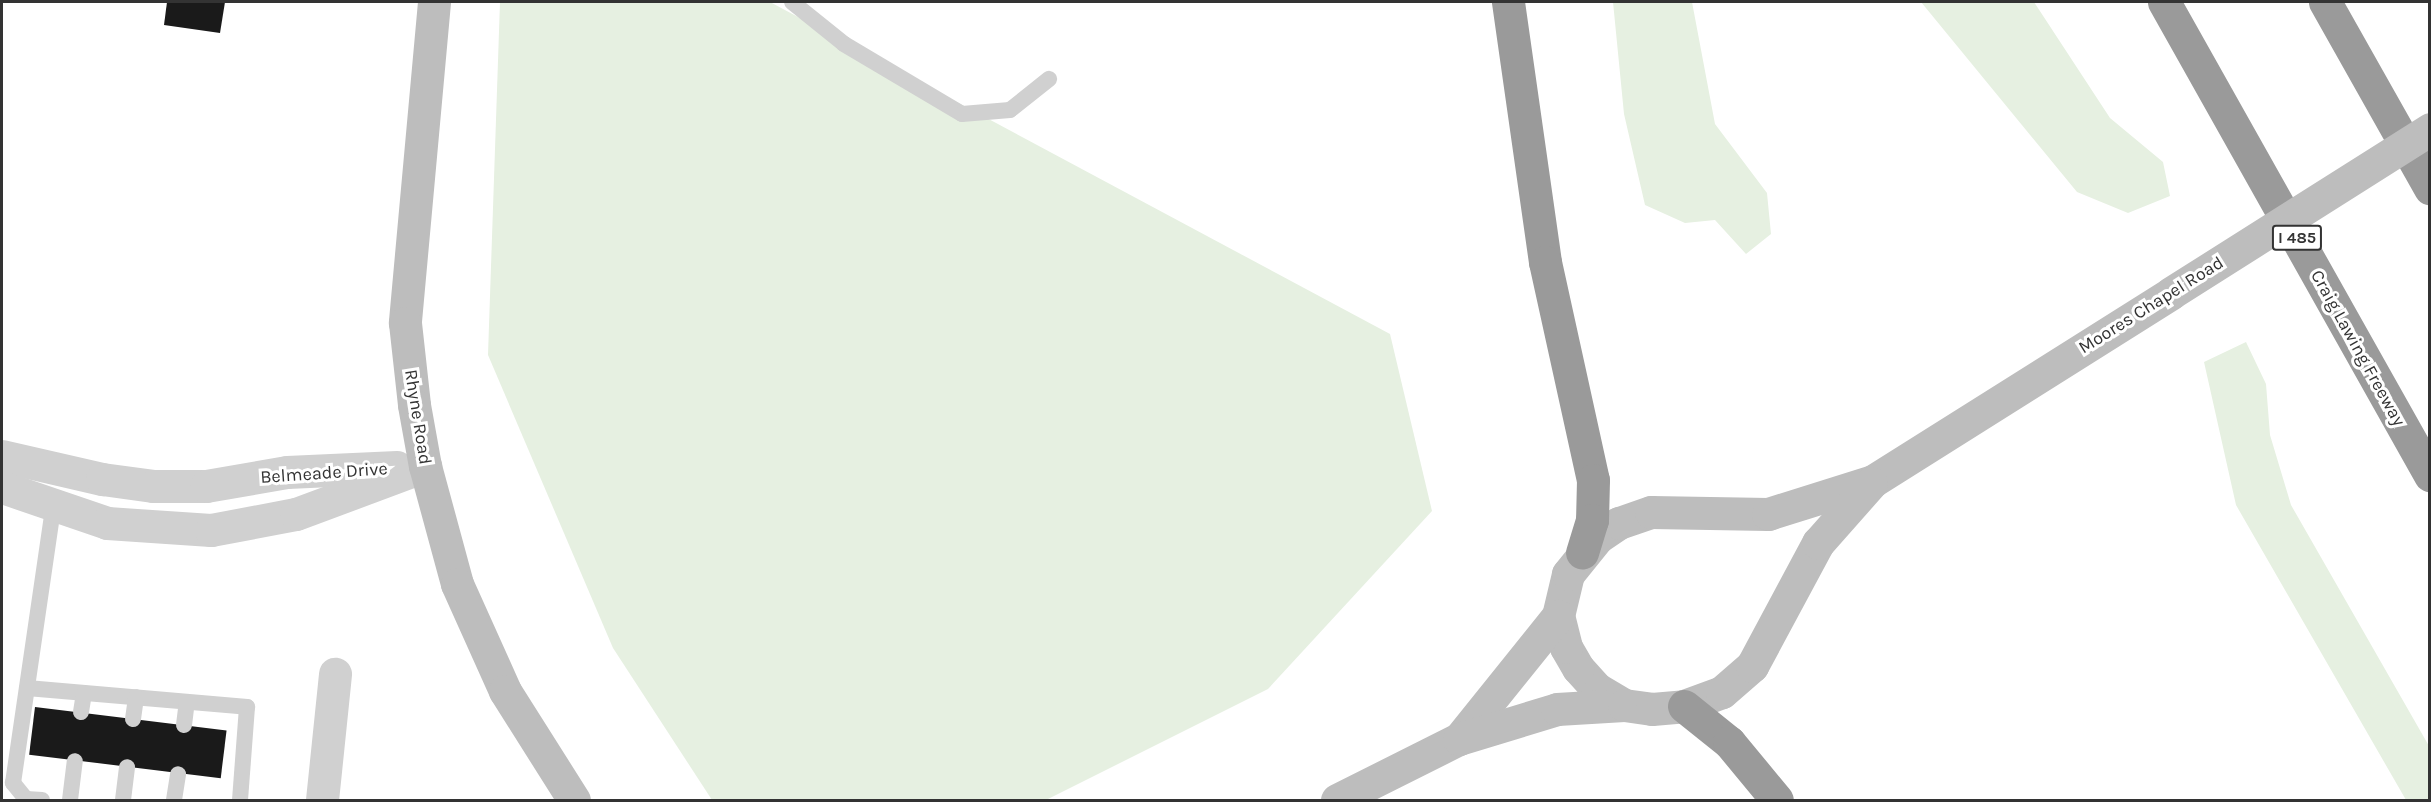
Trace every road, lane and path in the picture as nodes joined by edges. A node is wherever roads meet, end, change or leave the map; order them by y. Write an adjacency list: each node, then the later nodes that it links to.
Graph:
1 (434, 2): 10 (main road, Rhyne Road)
2 (792, 2): 6 (lane)
3 (1508, 2): 15 (highway)
4 (2164, 2): 11 (highway, Craig Lawing Freeway / I 485)
5 (2325, 2): 8 (highway)
6 (1049, 79)
7 (2430, 129): 12 (main road, Moores Chapel Road, bridge)
8 (2430, 188)
9 (2, 456): 10 (street, Belmeade Drive)
10 (425, 466): 14 (street, Belmeade Drive); 37 (main road, Rhyne Road)
11 (2430, 475)
12 (1872, 481): 15 (main road, Moores Chapel Road); 23 (main road, Moores Chapel Road)
13 (2, 487): 14 (street, Belmeade Drive)
14 (53, 508): 18 (lane)
15 (1582, 553): 16 (main road, Moores Chapel Road)
16 (1558, 616): 22 (main road, Moores Chapel Road); 27 (main road, Moores Chapel Road)
17 (335, 674): 36 (street)
18 (27, 688): 19 (lane); 31 (lane)
19 (84, 693): 20 (lane); 24 (lane)
20 (136, 697): 21 (lane); 25 (lane)
21 (187, 702): 26 (lane); 35 (lane)
22 (1624, 705): 23 (main road, Moores Chapel Road); 27 (main road, Moores Chapel Road)
23 (1684, 706): 39 (highway)
24 (81, 712)
25 (133, 719)
26 (184, 725)
27 (1459, 739): 38 (main road, Moores Chapel Road)
28 (75, 761): 32 (lane)
29 (127, 767): 33 (lane)
30 (178, 774): 34 (lane)
31 (42, 801)
32 (70, 801)
33 (123, 801)
34 (174, 801)
35 (240, 801)
36 (322, 801)
37 (574, 801)
38 (1337, 801)
39 (1777, 801)

